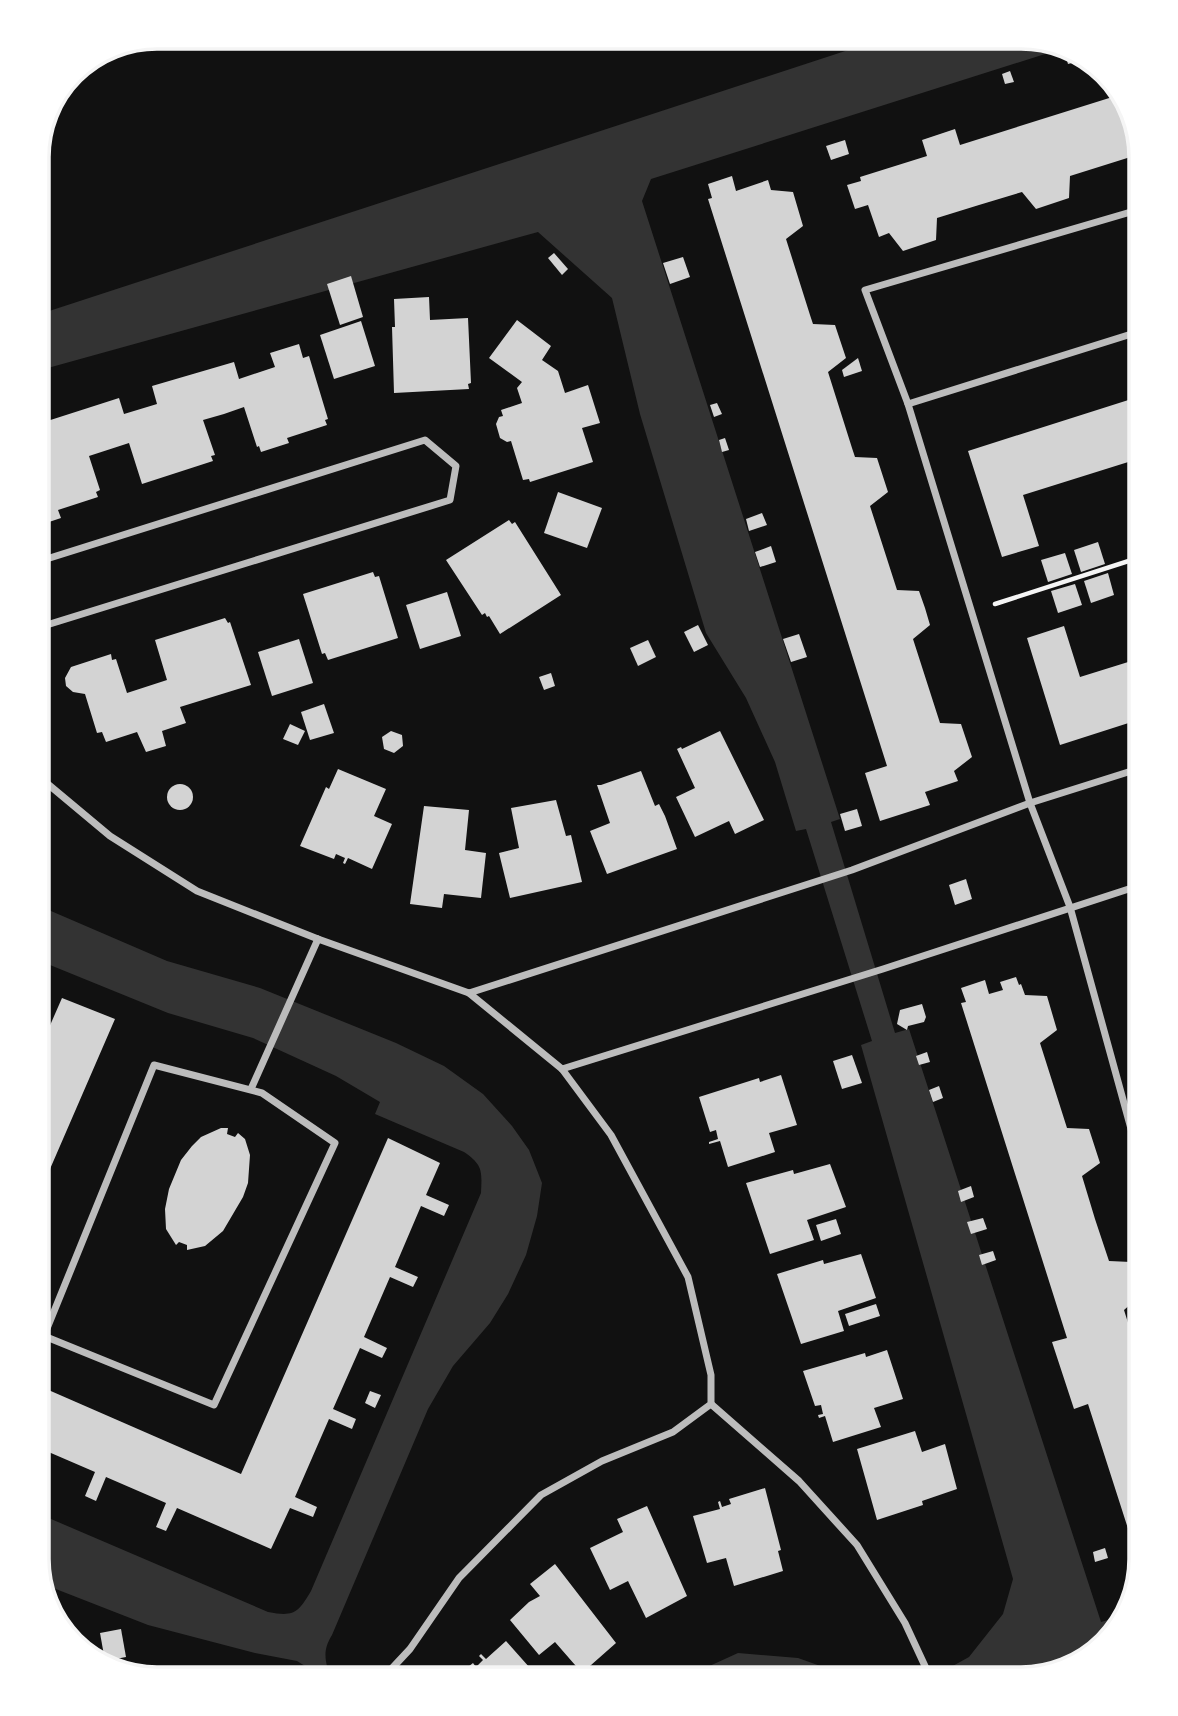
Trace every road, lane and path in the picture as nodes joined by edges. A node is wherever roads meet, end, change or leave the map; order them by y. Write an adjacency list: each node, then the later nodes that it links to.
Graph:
1 (1129, 213): 3 (street)
2 (1129, 335): 3 (street)
3 (908, 404): 6 (street)
4 (49, 558): 7 (street)
5 (1129, 561): 6 (path)
6 (972, 612): 10 (street)
7 (49, 624)
8 (1129, 772): 10 (street)
9 (49, 785): 13 (street)
10 (1030, 803): 12 (street); 14 (street)
11 (1129, 889): 12 (street)
12 (1070, 907): 15 (street); 17 (street)
13 (317, 939): 14 (street); 16 (street)
14 (469, 993): 15 (street)
15 (562, 1069): 20 (street)
16 (251, 1088): 18 (street); 19 (street)
17 (1129, 1121)
18 (49, 1324)
19 (49, 1338)
20 (711, 1404): 21 (street); 22 (street)
21 (394, 1667)
22 (926, 1667)

